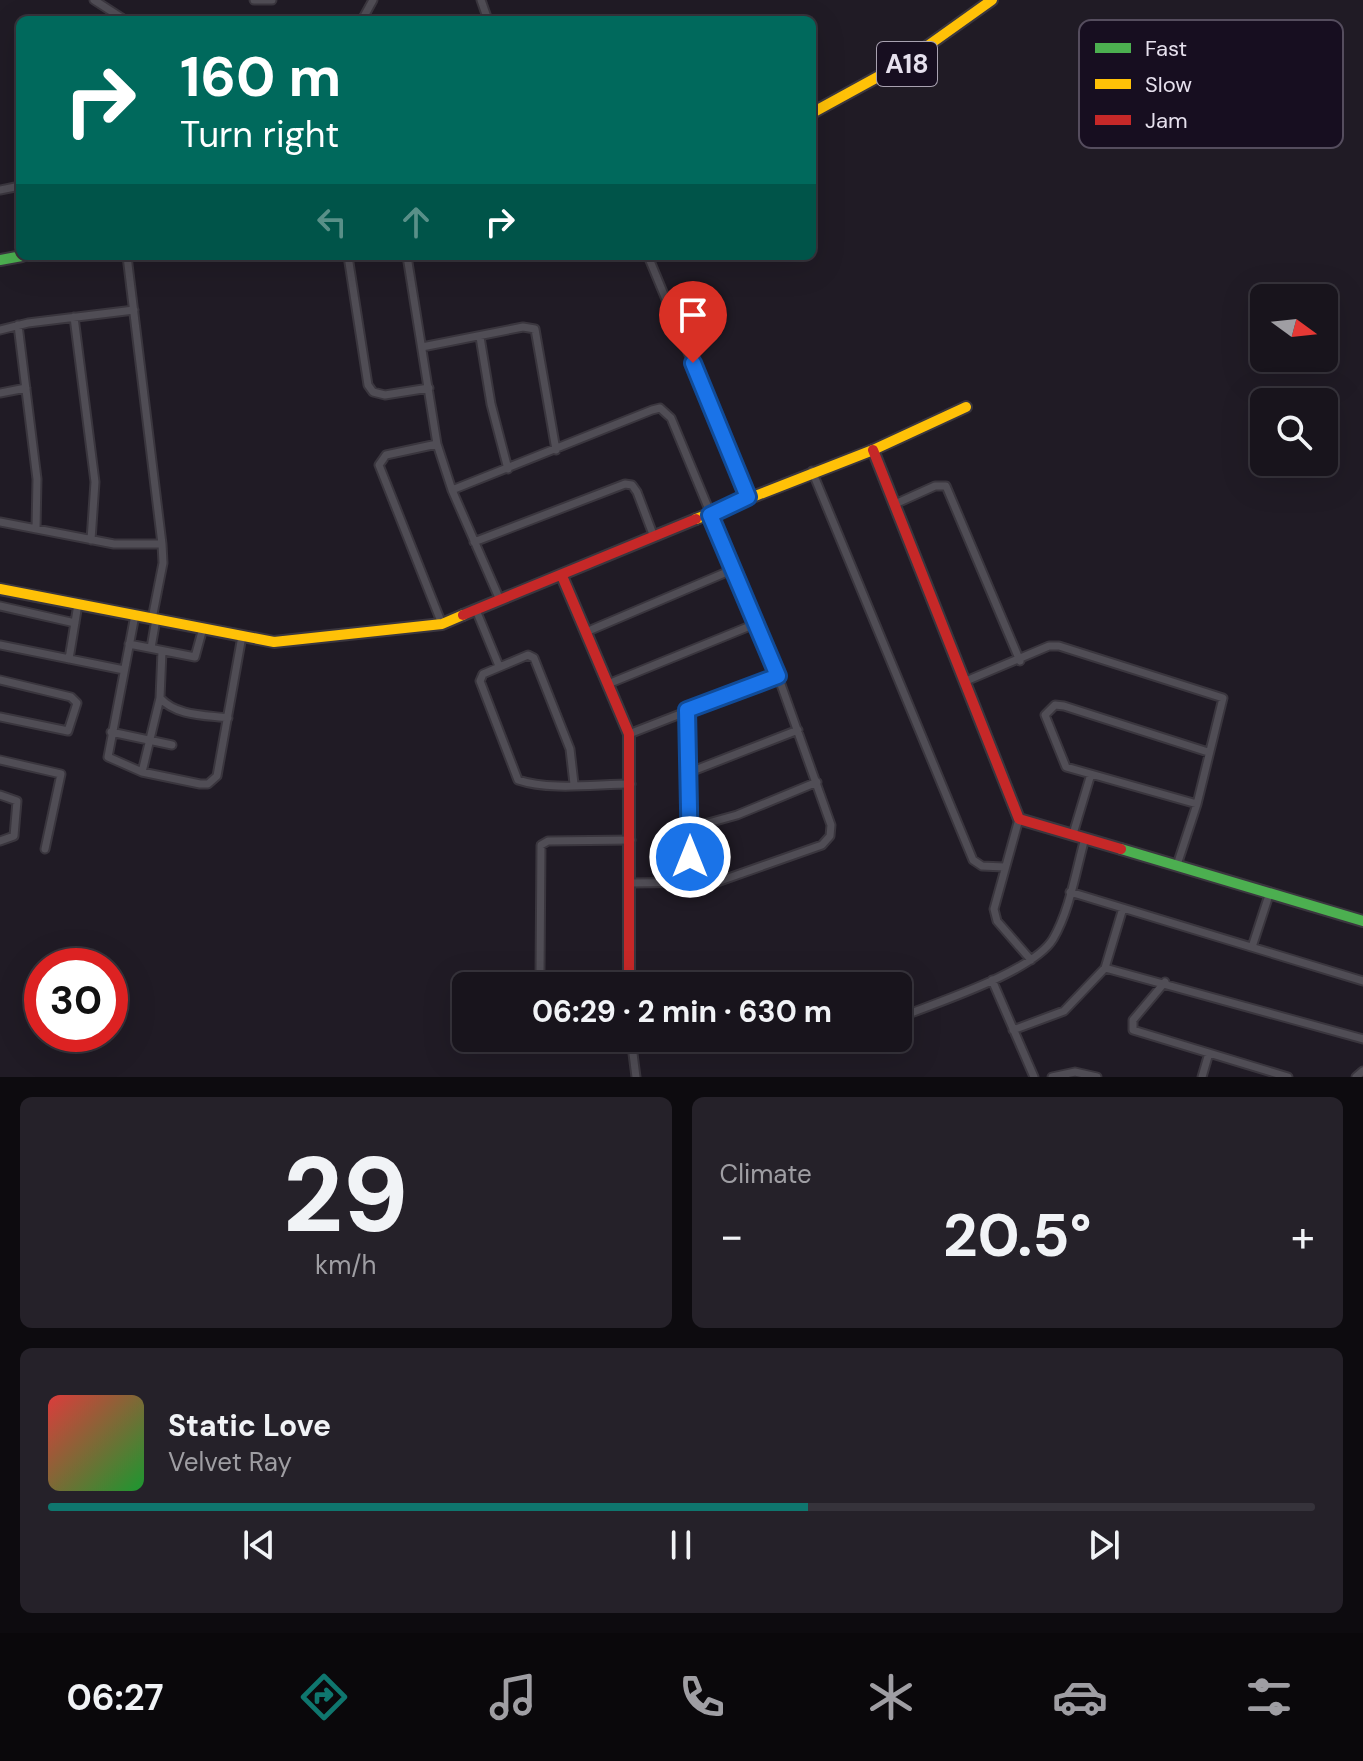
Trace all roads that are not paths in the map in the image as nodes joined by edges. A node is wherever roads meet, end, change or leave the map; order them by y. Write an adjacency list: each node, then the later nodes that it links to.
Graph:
1 (94, 0): 5 (street)
2 (254, 0): 3 (street)
3 (272, 0)
4 (992, 0): 6 (main road, A18)
5 (119, 16)
6 (816, 111)
7 (128, 260): 11 (street)
8 (349, 260): 18 (street)
9 (408, 260): 16 (street)
10 (650, 260): 27 (street)
11 (134, 310): 12 (street); 35 (street)
12 (74, 317): 13 (street); 33 (street)
13 (18, 325): 14 (street); 17 (street)
14 (0, 330)
15 (480, 337): 16 (street); 22 (street); 24 (street)
16 (422, 347): 18 (street)
17 (26, 388): 19 (street); 31 (street)
18 (429, 388): 21 (street)
19 (0, 393)
20 (966, 407): 23 (main road)
21 (437, 444): 26 (street); 46 (street)
22 (556, 450): 24 (street); 29 (street)
23 (873, 450): 25 (main road); 28 (main road)
24 (508, 469): 26 (street)
25 (812, 471): 27 (main road); 90 (street)
26 (452, 490): 34 (street)
27 (748, 497): 29 (main road)
28 (895, 504): 56 (street); 61 (main road)
29 (710, 515): 32 (main road); 36 (street)
30 (0, 522): 31 (street)
31 (36, 529): 33 (street)
32 (654, 537): 34 (street); 37 (main road)
33 (91, 540): 35 (street)
34 (474, 542): 39 (street)
35 (162, 544): 44 (street)
36 (734, 569): 47 (street); 49 (street)
37 (562, 576): 39 (main road); 49 (main road)
38 (0, 589): 40 (main road)
39 (500, 600): 42 (main road)
40 (78, 604): 43 (main road); 45 (street)
41 (0, 606): 45 (street)
42 (476, 610): 46 (main road); 57 (street)
43 (135, 615): 44 (main road); 51 (street)
44 (154, 619): 48 (main road); 53 (street)
45 (75, 623): 55 (street)
46 (442, 624): 50 (main road)
47 (755, 624): 59 (street); 62 (street)
48 (203, 628): 50 (main road); 54 (street)
49 (586, 632): 62 (main road)
50 (242, 636): 66 (street)
51 (129, 644): 53 (street); 58 (street)
52 (0, 645): 55 (street)
53 (151, 648): 54 (street)
54 (162, 651): 63 (street)
55 (69, 659): 58 (street)
56 (1020, 661): 61 (street); 72 (street)
57 (499, 666): 78 (street); 78 (street)
58 (124, 670): 68 (street)
59 (778, 676): 64 (street); 67 (street)
60 (0, 680): 65 (street)
61 (966, 681): 82 (main road)
62 (608, 684): 69 (main road)
63 (160, 698): 66 (street); 70 (street)
64 (687, 710): 69 (street); 75 (street)
65 (0, 717)
66 (228, 718): 74 (street)
67 (798, 730): 75 (street); 77 (street)
68 (111, 732): 70 (street); 74 (street)
69 (629, 734): 79 (main road)
70 (149, 741): 71 (street); 74 (street)
71 (172, 745)
72 (1208, 752): 76 (street); 81 (street)
73 (0, 760): 88 (street)
74 (142, 772)
75 (690, 772): 83 (street)
76 (1091, 774): 81 (street); 84 (street)
77 (817, 782): 83 (street); 92 (street)
78 (574, 784): 79 (street)
79 (631, 784): 86 (main road)
80 (0, 795): 87 (street)
81 (1197, 804): 89 (street)
82 (1019, 819): 84 (main road); 90 (street)
83 (690, 828): 92 (street)
84 (1073, 834): 85 (main road)
85 (1085, 837): 89 (main road); 93 (street)
86 (631, 840): 91 (main road); 100 (street)
87 (0, 841)
88 (45, 849)
89 (1177, 865): 94 (main road)
90 (1004, 867): 98 (street)
91 (630, 883): 92 (street); 101 (main road)
92 (690, 885)
93 (1070, 892): 95 (street); 98 (street)
94 (1270, 892): 96 (main road); 97 (street)
95 (1123, 908): 97 (street); 99 (street)
96 (1363, 921)
97 (1252, 947): 103 (street)
98 (1031, 960): 102 (street)
99 (1105, 968): 104 (street); 106 (street)
100 (540, 972)
101 (629, 972)
102 (992, 980): 105 (street); 106 (street)
103 (1363, 981)
104 (1165, 982): 107 (street); 109 (street)
105 (912, 1012)
106 (1013, 1030): 112 (street)
107 (1363, 1039)
108 (633, 1052): 111 (street)
109 (1209, 1053): 115 (street); 116 (street)
110 (1363, 1071): 117 (street)
111 (636, 1077)
112 (1034, 1077)
113 (1052, 1077): 114 (street)
114 (1097, 1077)
115 (1202, 1077)
116 (1288, 1077)
117 (1356, 1077)

